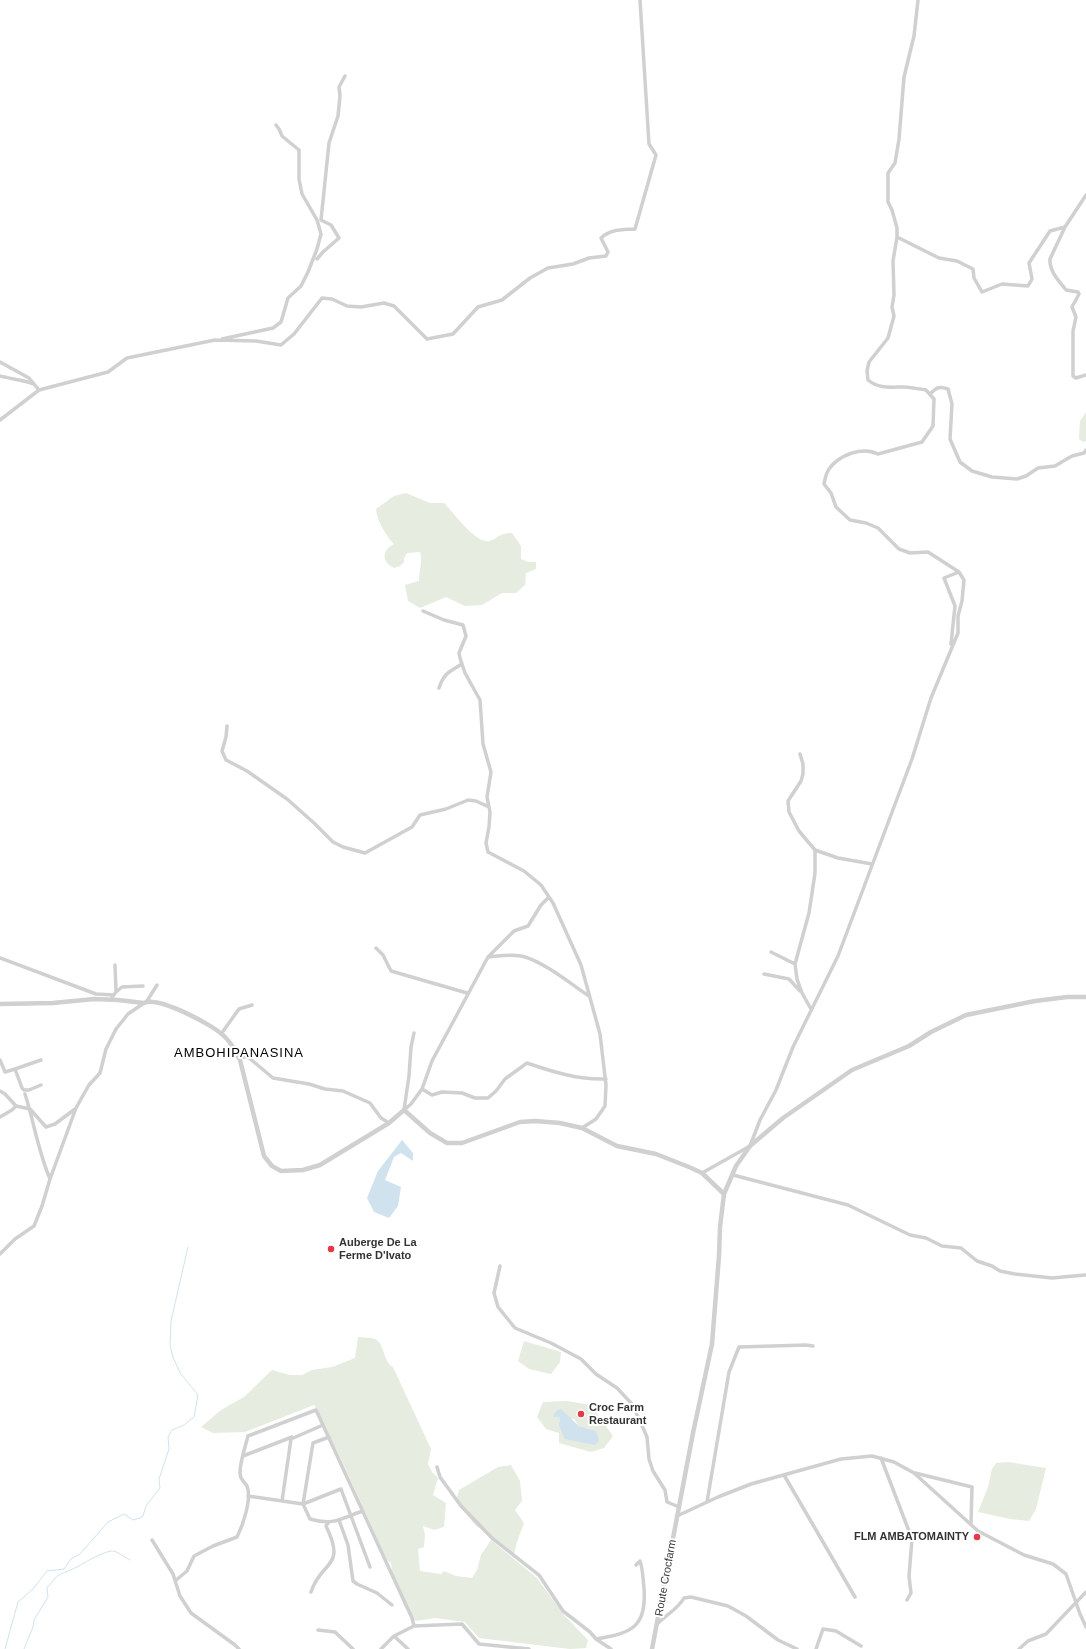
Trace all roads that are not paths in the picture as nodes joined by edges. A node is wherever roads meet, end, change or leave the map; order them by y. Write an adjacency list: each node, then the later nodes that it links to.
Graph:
1 (640, 0): 10 (street)
2 (918, 0): 8 (street)
3 (345, 76): 6 (street)
4 (276, 125): 6 (street)
5 (1086, 195): 7 (street)
6 (319, 220): 9 (street); 10 (street)
7 (1065, 227): 8 (street); 12 (street)
8 (897, 237): 16 (street)
9 (317, 259)
10 (215, 340): 15 (street)
11 (0, 362): 14 (street)
12 (1086, 375)
13 (0, 376): 14 (street)
14 (36, 385): 15 (street)
15 (39, 390): 17 (street)
16 (930, 394): 18 (street); 19 (street)
17 (0, 420)
18 (1086, 450)
19 (959, 572): 21 (street); 21 (street)
20 (423, 611): 22 (street)
21 (949, 652): 28 (street)
22 (462, 664): 23 (street); 26 (street)
23 (439, 688)
24 (226, 726): 26 (street)
25 (800, 754): 27 (street)
26 (489, 807): 29 (street)
27 (815, 850): 28 (street); 34 (street)
28 (872, 864): 47 (street)
29 (549, 897): 32 (street); 42 (street)
30 (376, 948): 40 (street)
31 (771, 952): 34 (street)
32 (488, 957): 40 (street); 42 (street)
33 (0, 958): 41 (street)
34 (795, 964): 39 (street)
35 (115, 965): 41 (street)
36 (764, 974): 39 (street)
37 (157, 985): 44 (street)
38 (143, 986): 41 (street)
39 (802, 993): 47 (street)
40 (467, 994): 58 (street)
41 (114, 996): 44 (street); 45 (street)
42 (589, 996): 56 (street)
43 (1086, 997): 68 (street, Route Crocfarm)
44 (145, 1002): 49 (street); 62 (street)
45 (0, 1004)
46 (252, 1005): 49 (street)
47 (811, 1009): 68 (street)
48 (414, 1033): 64 (street)
49 (220, 1034): 50 (street)
50 (238, 1056): 66 (street); 66 (street)
51 (0, 1060): 54 (street)
52 (41, 1060): 53 (street)
53 (15, 1069): 54 (street); 57 (street)
54 (5, 1072): 55 (street)
55 (0, 1074)
56 (606, 1079): 58 (street); 67 (street)
57 (41, 1085)
58 (422, 1089): 64 (street)
59 (0, 1091): 61 (street)
60 (24, 1094): 63 (street)
61 (16, 1106): 63 (street); 65 (street)
62 (76, 1108): 63 (street); 71 (street)
63 (30, 1109): 71 (street)
64 (404, 1110): 66 (street); 67 (street)
65 (0, 1116)
66 (389, 1123)
67 (582, 1128): 69 (street)
68 (750, 1146): 69 (street); 70 (street, Route Crocfarm)
69 (702, 1173): 72 (street)
70 (733, 1175): 72 (street, Route Crocfarm); 75 (street)
71 (50, 1179): 73 (street)
72 (724, 1194): 89 (street, Route Crocfarm)
73 (0, 1254)
74 (500, 1266): 89 (street)
75 (1085, 1275)
76 (813, 1346): 87 (street)
77 (323, 1425): 78 (street); 79 (street); 80 (street)
78 (292, 1437): 80 (street); 86 (street)
79 (329, 1437): 88 (street); 90 (street)
80 (243, 1456): 85 (street)
81 (881, 1458): 83 (street); 84 (street); 103 (street)
82 (437, 1467): 111 (street)
83 (914, 1473): 95 (street); 95 (street)
84 (784, 1475): 87 (street); 102 (street)
85 (248, 1496): 86 (street); 99 (street)
86 (282, 1501): 88 (street)
87 (707, 1502): 92 (street)
88 (303, 1504): 91 (street); 94 (street)
89 (679, 1507): 92 (street, Route Crocfarm)
90 (363, 1511): 91 (street); 107 (street)
91 (350, 1515): 93 (street); 98 (street)
92 (677, 1516): 106 (street, Route Crocfarm)
93 (339, 1520): 94 (street); 105 (street)
94 (328, 1523): 100 (street)
95 (970, 1523): 104 (street)
96 (152, 1540): 99 (street)
97 (636, 1565): 111 (street)
98 (370, 1567)
99 (175, 1581): 113 (street)
100 (312, 1592)
101 (1086, 1592): 104 (street)
102 (855, 1597)
103 (906, 1600)
104 (1076, 1602): 108 (street); 122 (street)
105 (392, 1605)
106 (658, 1624): 119 (street, Route Crocfarm); 120 (street)
107 (414, 1626): 110 (street); 117 (street)
108 (1086, 1627)
109 (318, 1630): 114 (street)
110 (394, 1636): 115 (street); 116 (street)
111 (596, 1639): 118 (street)
112 (861, 1646): 121 (street)
113 (239, 1649)
114 (352, 1649)
115 (381, 1649)
116 (408, 1649)
117 (529, 1649)
118 (611, 1649)
119 (652, 1649)
120 (797, 1649)
121 (816, 1649)
122 (1019, 1649)

